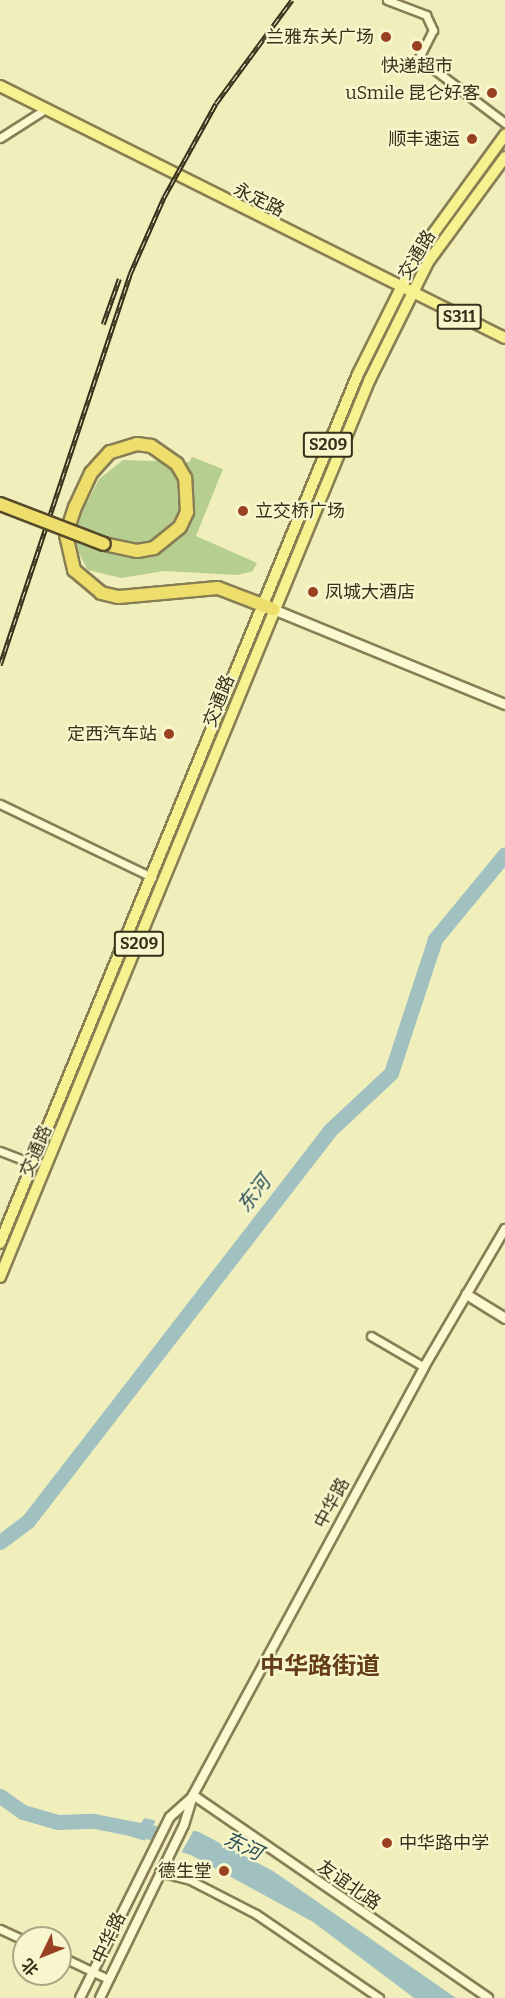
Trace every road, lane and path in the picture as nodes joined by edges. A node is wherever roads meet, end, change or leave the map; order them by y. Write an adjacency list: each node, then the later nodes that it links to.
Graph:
1 (387, 0): 4 (street)
2 (0, 86): 3 (main road, 永定路)
3 (44, 110): 6 (street); 8 (main road, 永定路)
4 (505, 123)
5 (505, 135): 8 (main road, 交通路 / S209)
6 (0, 138)
7 (505, 157): 9 (main road, 交通路 / S209)
8 (401, 289): 9 (main road, 永定路); 12 (main road, 交通路 / S209)
9 (412, 295): 10 (main road, 永定路 / S311); 13 (main road, 交通路 / S209)
10 (505, 339)
11 (0, 504): 12 (highway, bridge)
12 (261, 604): 13 (highway); 16 (main road, 交通路 / S209)
13 (273, 609): 14 (main road); 21 (main road, 交通路 / S209)
14 (505, 704)
15 (0, 804): 16 (street)
16 (152, 877): 18 (main road, 交通路 / S209)
17 (0, 1151): 18 (street)
18 (34, 1164): 20 (main road, 交通路 / S209)
19 (505, 1229): 22 (street, 中华路)
20 (0, 1243)
21 (0, 1277)
22 (466, 1294): 23 (main road); 25 (street, 中华路)
23 (505, 1318)
24 (371, 1336): 25 (street)
25 (424, 1367): 26 (street, 中华路)
26 (193, 1795): 27 (street, 中华路); 29 (street, 中华路); 34 (street, 友谊北路)
27 (160, 1870): 30 (street, 中华路); 31 (street)
28 (72, 1962): 29 (street)
29 (92, 1971): 30 (street); 32 (street, 中华路)
30 (108, 1979): 33 (street, 中华路)
31 (380, 1997)
32 (80, 1998)
33 (100, 1998)
34 (488, 1998)

